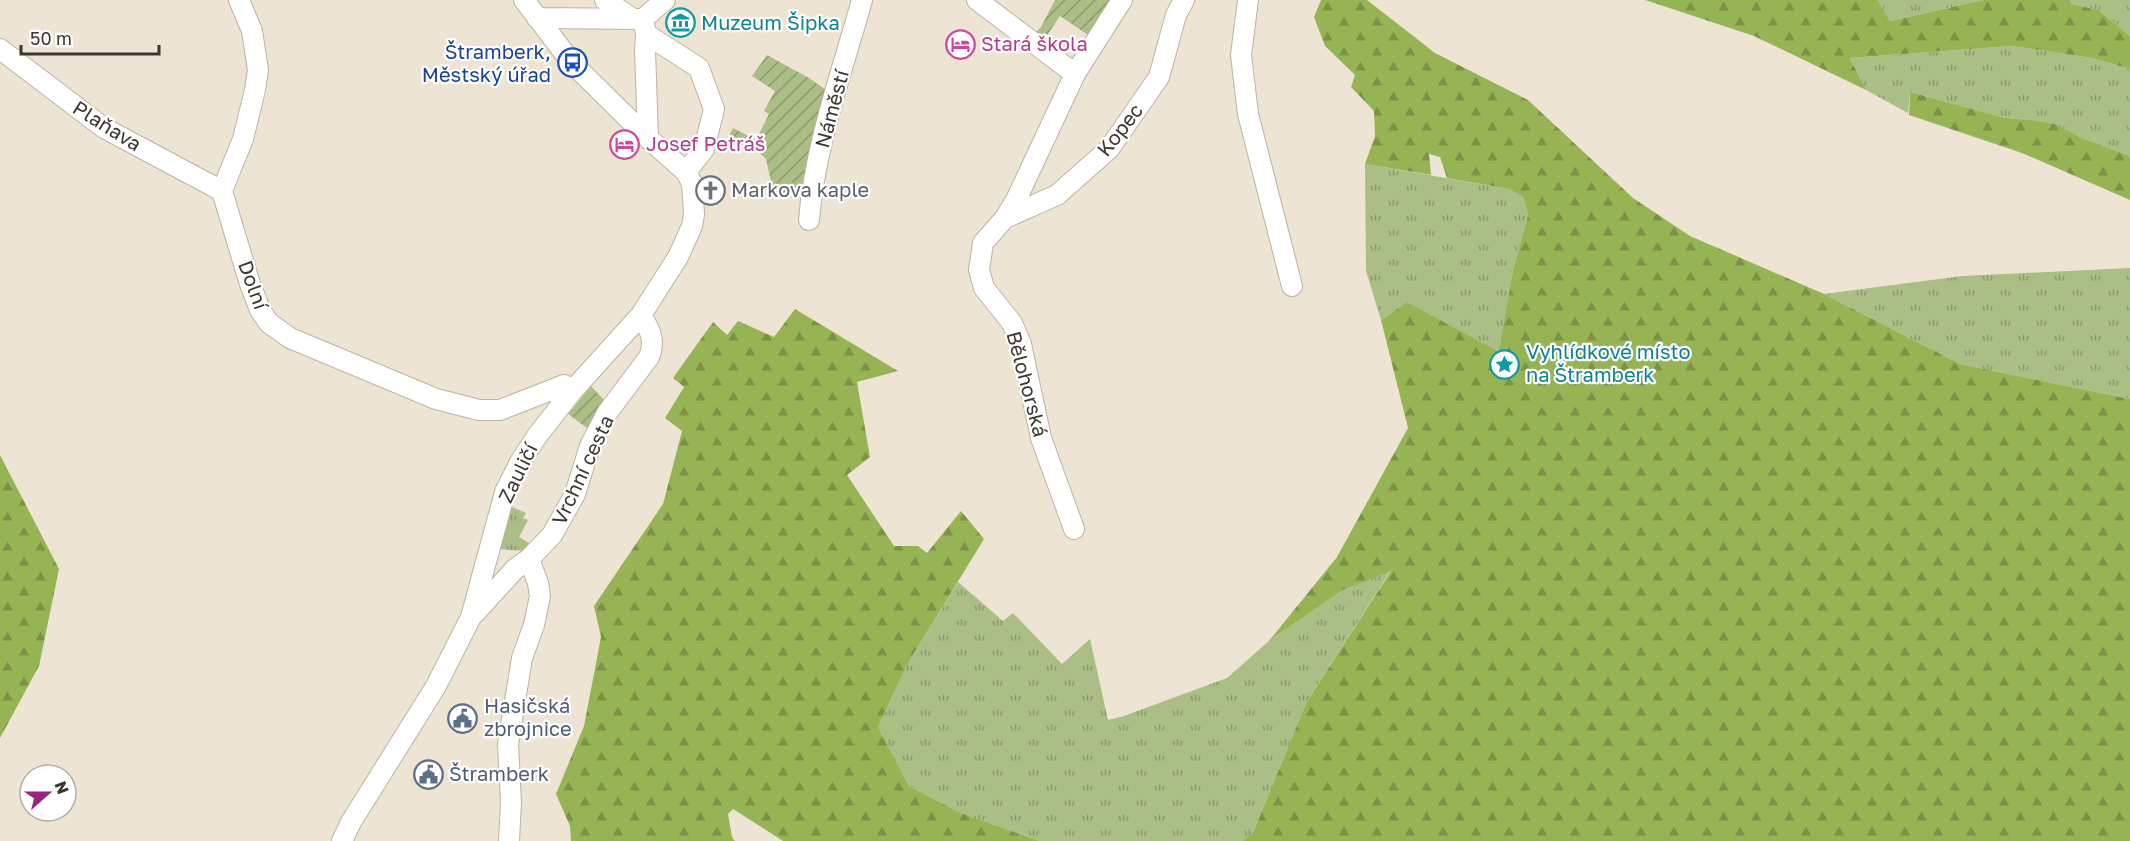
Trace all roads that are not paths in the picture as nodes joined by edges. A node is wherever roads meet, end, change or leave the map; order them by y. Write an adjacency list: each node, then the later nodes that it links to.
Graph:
1 (239, 0): 16 (street)
2 (524, 0): 10 (street)
3 (605, 0): 11 (street)
4 (665, 0): 11 (street)
5 (862, 0): 18 (street, Náměstí)
6 (976, 0): 13 (street)
7 (1122, 0): 13 (street, Kopec)
8 (1184, 0): 17 (street, Kopec)
9 (1248, 0): 20 (street)
10 (537, 18): 11 (street); 14 (street)
11 (641, 24): 14 (street); 15 (street)
12 (0, 49): 16 (street, Plaňava)
13 (1075, 74): 17 (street, Kopec)
14 (648, 138): 15 (street)
15 (686, 172): 21 (street, Zauličí)
16 (222, 191): 22 (street, Dolní)
17 (1005, 218): 19 (street, Kopec)
18 (809, 220)
19 (983, 243): 23 (street, Bělohorská)
20 (1292, 286)
21 (641, 315): 22 (street, Zauličí); 24 (street, Vrchní cesta)
22 (573, 390): 25 (street, Zauličí)
23 (1074, 529)
24 (529, 559): 25 (street, Vrchní cesta); 27 (street)
25 (471, 617): 26 (street, Zauličí)
26 (342, 841)
27 (509, 841)

